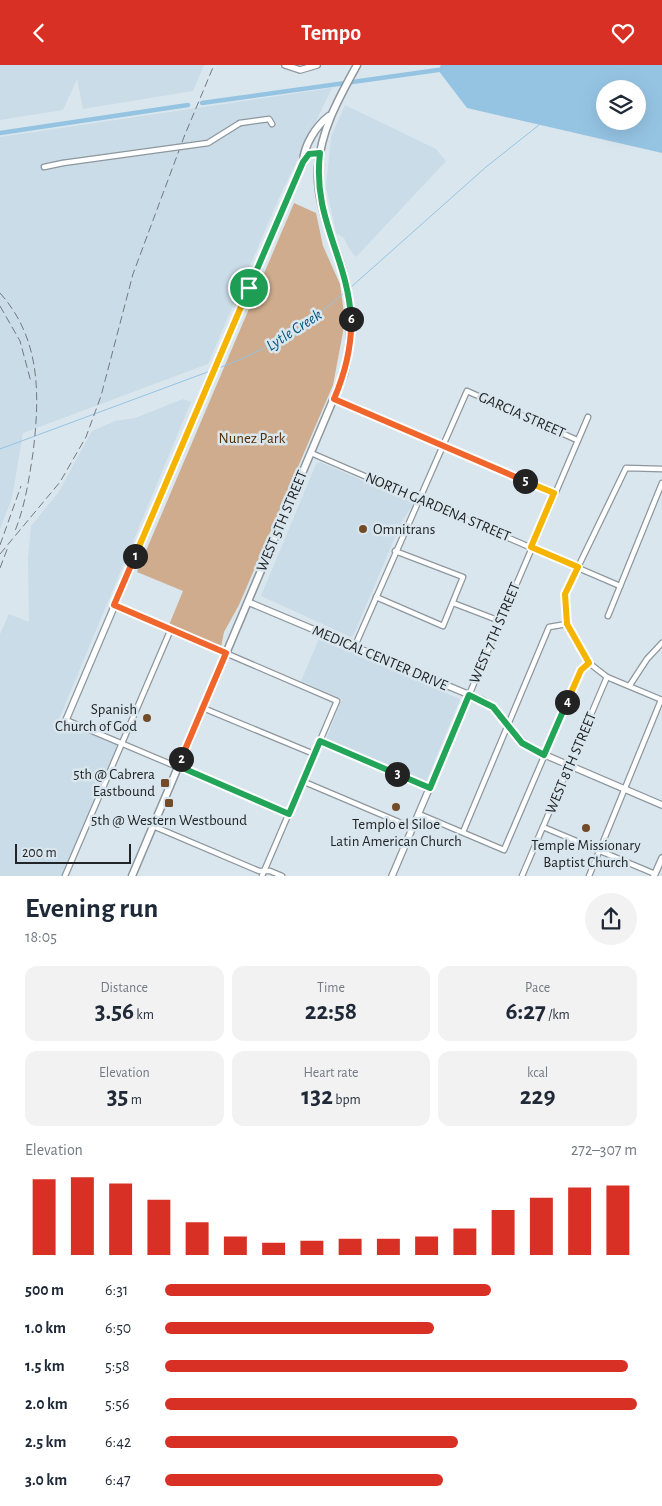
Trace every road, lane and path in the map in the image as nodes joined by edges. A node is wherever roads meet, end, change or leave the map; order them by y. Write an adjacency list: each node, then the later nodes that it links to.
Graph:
1 (285, 65): 2 (street)
2 (316, 65)
3 (357, 65): 4 (main road)
4 (330, 116): 6 (main road, WEST 5TH STREET); 7 (main road)
5 (272, 124): 8 (street, bridge)
6 (320, 153): 7 (street); 9 (main road, WEST 5TH STREET)
7 (303, 162): 25 (street)
8 (44, 167)
9 (334, 399): 12 (street); 13 (main road, WEST 5TH STREET)
10 (588, 417): 11 (street, WEST 7TH STREET)
11 (577, 440): 12 (street, GARCIA STREET); 16 (street, WEST 7TH STREET)
12 (443, 446): 16 (street); 17 (street)
13 (311, 453): 17 (street, NORTH GARDENA STREET); 23 (main road, WEST 5TH STREET)
14 (662, 469): 20 (street)
15 (662, 483): 21 (street)
16 (554, 493): 18 (street, WEST 7TH STREET)
17 (420, 500): 18 (street, NORTH GARDENA STREET); 19 (street)
18 (531, 547): 20 (street, NORTH GARDENA STREET); 27 (street, WEST 7TH STREET)
19 (395, 551): 22 (street); 24 (street)
20 (578, 567): 21 (street, NORTH GARDENA STREET); 28 (street)
21 (620, 586): 26 (street)
22 (376, 597): 24 (street); 31 (street)
23 (248, 602): 31 (street, MEDICAL CENTER DRIVE); 32 (main road, WEST 5TH STREET)
24 (453, 603): 27 (street)
25 (114, 605): 29 (street); 39 (street)
26 (608, 617)
27 (500, 621): 36 (street, WEST 7TH STREET)
28 (567, 624): 33 (street); 40 (street)
29 (171, 629): 32 (street); 42 (street)
30 (662, 643): 35 (street)
31 (354, 648): 36 (street, MEDICAL CENTER DRIVE)
32 (226, 653): 38 (main road, WEST 5TH STREET); 41 (street)
33 (589, 663): 34 (street); 44 (street)
34 (607, 677): 35 (street); 46 (street, WEST 8TH STREET)
35 (630, 685): 37 (street)
36 (469, 695): 40 (street, MEDICAL CENTER DRIVE); 48 (street, WEST 7TH STREET)
37 (662, 700): 49 (street)
38 (203, 707): 43 (street); 45 (main road, WEST 5TH STREET)
39 (66, 720): 42 (street)
40 (508, 724): 44 (street, MEDICAL CENTER DRIVE); 56 (street)
41 (320, 741): 43 (street); 48 (street)
42 (122, 743): 45 (street); 61 (street)
43 (314, 755): 47 (street)
44 (544, 755): 46 (street, MEDICAL CENTER DRIVE); 56 (street)
45 (178, 766): 51 (street); 53 (main road, WEST 5TH STREET)
46 (570, 766): 49 (street, MEDICAL CENTER DRIVE); 54 (street, WEST 8TH STREET)
47 (302, 781): 51 (street); 55 (street)
48 (430, 788): 52 (street, WEST 7TH STREET)
49 (626, 789): 50 (street, MEDICAL CENTER DRIVE); 57 (street)
50 (662, 805)
51 (289, 814): 59 (street)
52 (419, 814): 55 (street, WEST 7TH STREET); 56 (street)
53 (153, 826): 59 (street); 62 (main road, WEST 5TH STREET)
54 (543, 827): 57 (street); 65 (street, WEST 8TH STREET)
55 (413, 828): 64 (street, WEST 7TH STREET)
56 (463, 832)
57 (600, 850): 60 (street); 66 (street)
58 (662, 858): 60 (street)
59 (263, 873): 63 (street)
60 (655, 875)
61 (65, 876)
62 (132, 876)
63 (282, 876)
64 (392, 876)
65 (522, 876)
66 (589, 876)

